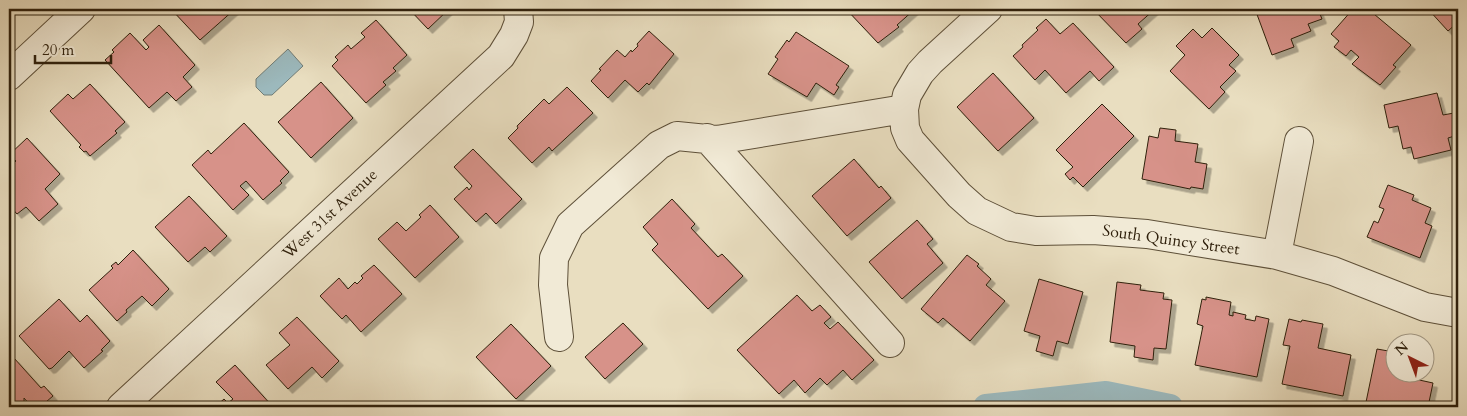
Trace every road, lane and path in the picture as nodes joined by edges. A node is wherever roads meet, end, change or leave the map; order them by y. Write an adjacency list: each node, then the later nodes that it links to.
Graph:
1 (81, 9): 4 (street)
2 (518, 9): 12 (street, West 31st Avenue)
3 (988, 9): 5 (street)
4 (9, 76)
5 (904, 109): 6 (street); 8 (street, South Quincy Street)
6 (707, 138): 10 (street); 11 (street)
7 (1299, 141): 8 (street)
8 (1277, 255): 9 (street, South Quincy Street)
9 (1458, 313)
10 (559, 337)
11 (890, 343)
12 (121, 407)

